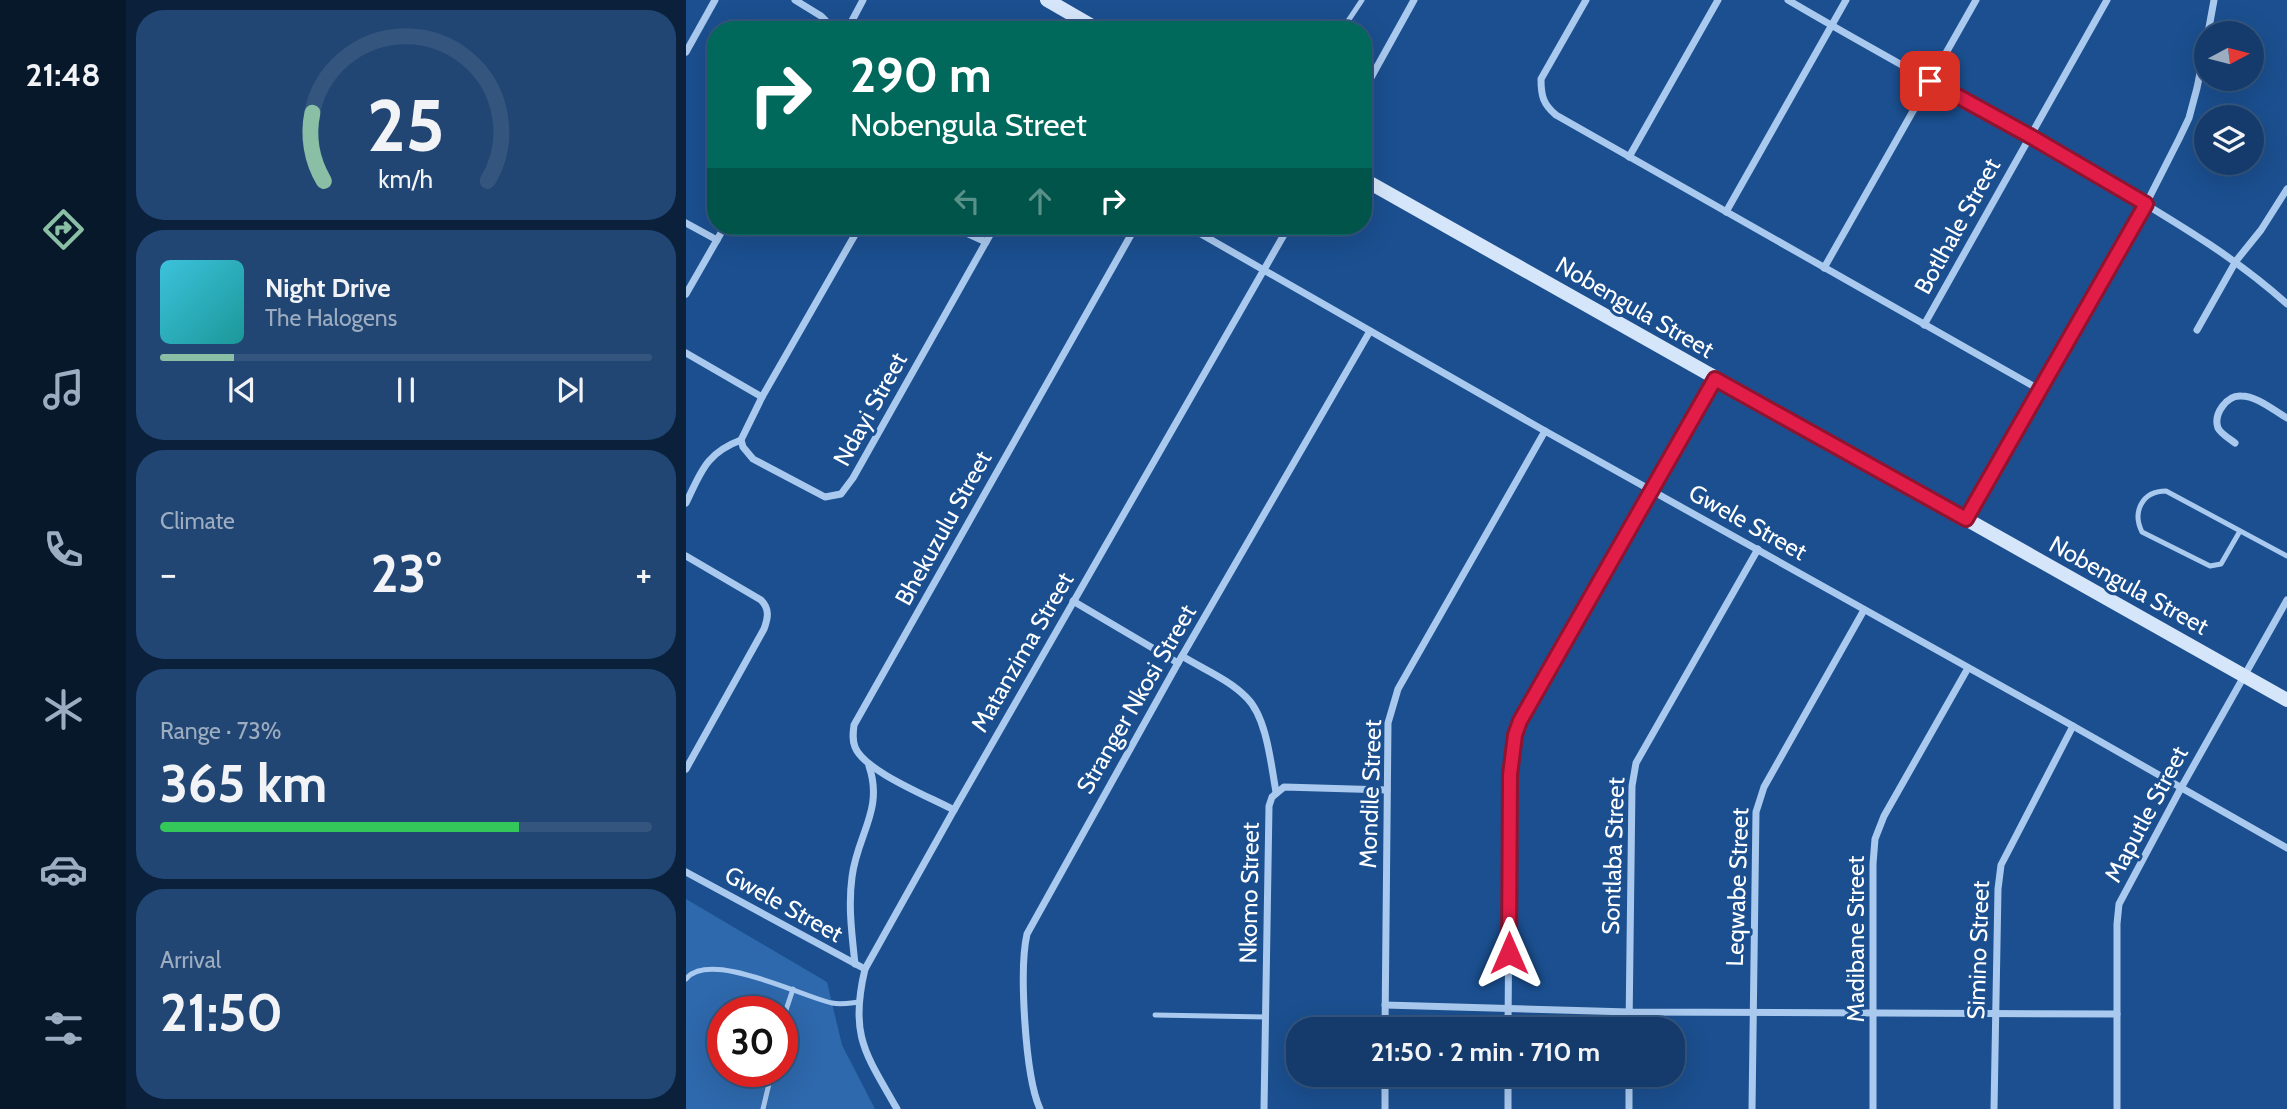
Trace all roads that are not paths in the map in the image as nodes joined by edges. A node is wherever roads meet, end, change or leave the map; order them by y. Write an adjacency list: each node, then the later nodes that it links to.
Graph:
1 (715, 0): 20 (street)
2 (794, 0): 14 (street)
3 (863, 0): 15 (street)
4 (1047, 0): 16 (street)
5 (1362, 0): 17 (lane)
6 (1414, 0): 21 (street)
7 (1586, 0): 25 (street)
8 (1718, 0): 25 (street)
9 (1788, 0): 19 (street)
10 (1846, 0): 19 (street)
11 (1976, 0): 22 (street)
12 (2107, 0): 24 (street, Botlhale Street)
13 (2214, 0): 18 (street)
14 (826, 21)
15 (852, 21)
16 (1084, 21)
17 (1348, 21)
18 (2210, 21)
19 (1832, 26): 22 (street); 29 (street)
20 (686, 52)
21 (1372, 76)
22 (1930, 81): 24 (street); 43 (street)
23 (2195, 91): 28 (street)
24 (2030, 136): 28 (street); 47 (street, Botlhale Street)
25 (1629, 157): 29 (street)
26 (1372, 184): 51 (street, Nobengula Street)
27 (2287, 189): 42 (street)
28 (2146, 204): 42 (street); 52 (street)
29 (1726, 212): 43 (street)
30 (686, 223): 31 (street)
31 (707, 235)
32 (708, 235): 40 (street)
33 (720, 235): 40 (street)
34 (855, 235): 53 (street)
35 (971, 235): 41 (street)
36 (990, 235): 41 (street, Ndayi Street)
37 (1131, 235): 73 (street, Bhekuzulu Street)
38 (1203, 235): 44 (street, Gwele Street)
39 (1284, 235): 44 (street, Matanzima Street)
40 (717, 240): 45 (street)
41 (986, 242): 56 (street, Ndayi Street)
42 (2236, 261): 46 (street); 48 (street)
43 (1824, 268): 47 (street)
44 (1265, 270): 49 (street, Gwele Street); 66 (street, Matanzima Street)
45 (686, 294)
46 (2287, 304)
47 (1924, 325): 52 (street)
48 (2197, 330)
49 (1370, 331): 55 (street, Gwele Street); 68 (street, Stranger Nkosi Street)
50 (686, 353): 53 (street)
51 (1715, 379): 58 (street); 60 (street, Nobengula Street)
52 (2040, 390): 60 (street)
53 (762, 397): 56 (street)
54 (2287, 418): 57 (street)
55 (1545, 432): 58 (street, Gwele Street); 76 (street, Mondile Street)
56 (741, 440): 59 (street)
57 (2235, 443)
58 (1651, 490): 62 (street, Gwele Street); 89 (street)
59 (686, 503)
60 (1966, 519): 70 (street, Nobengula Street)
61 (2240, 531): 61 (lane); 64 (lane)
62 (1758, 549): 67 (street, Gwele Street); 90 (street, Sontlaba Street)
63 (686, 556): 74 (street)
64 (2287, 556)
65 (2287, 600): 70 (street, Maputle Street)
66 (1073, 601): 68 (street); 78 (street, Matanzima Street)
67 (1864, 610): 69 (street, Gwele Street); 91 (street, Leqwabe Street)
68 (1180, 660): 77 (street); 106 (street, Stranger Nkosi Street)
69 (1968, 668): 72 (street, Gwele Street); 92 (street, Madibane Street)
70 (2244, 676): 71 (street, Nobengula Street); 75 (street, Maputle Street)
71 (2287, 699)
72 (2073, 726): 75 (street, Gwele Street); 95 (street, Simino Street)
73 (869, 766): 78 (street); 81 (street)
74 (686, 769)
75 (2181, 788): 79 (street, Gwele Street); 93 (street, Maputle Street)
76 (1387, 790): 77 (street, Nkomo Street); 88 (street, Mondile Street)
77 (1276, 792): 96 (street, Nkomo Street)
78 (954, 810): 82 (street, Matanzima Street)
79 (2287, 848)
80 (686, 872): 81 (street, Gwele Street)
81 (855, 964): 82 (street, Gwele Street)
82 (865, 970): 87 (street, Matanzima Street)
83 (689, 972): 84 (lane); 85 (lane)
84 (686, 979)
85 (793, 989): 86 (lane); 87 (lane)
86 (791, 996)
87 (859, 1002): 105 (street, Matanzima Street)
88 (1385, 1005): 89 (street); 97 (street, Mondile Street)
89 (1508, 1009): 90 (street); 98 (street)
90 (1629, 1012): 91 (street); 99 (street, Sontlaba Street)
91 (1752, 1012): 92 (street); 111 (street, Leqwabe Street)
92 (1873, 1014): 95 (street); 112 (street, Madibane Street)
93 (2117, 1014): 95 (street); 114 (street, Maputle Street)
94 (1155, 1015): 96 (lane)
95 (1995, 1015): 113 (street, Simino Street)
96 (1266, 1017): 107 (street, Nkomo Street)
97 (1385, 1017)
98 (1508, 1017)
99 (1629, 1017)
100 (768, 1087): 104 (lane)
101 (1385, 1087): 108 (street)
102 (1508, 1087): 109 (street)
103 (1629, 1087): 110 (street)
104 (763, 1109)
105 (897, 1109)
106 (1041, 1109)
107 (1264, 1109)
108 (1385, 1109)
109 (1508, 1109)
110 (1629, 1109)
111 (1752, 1109)
112 (1873, 1109)
113 (1994, 1109)
114 (2117, 1109)

